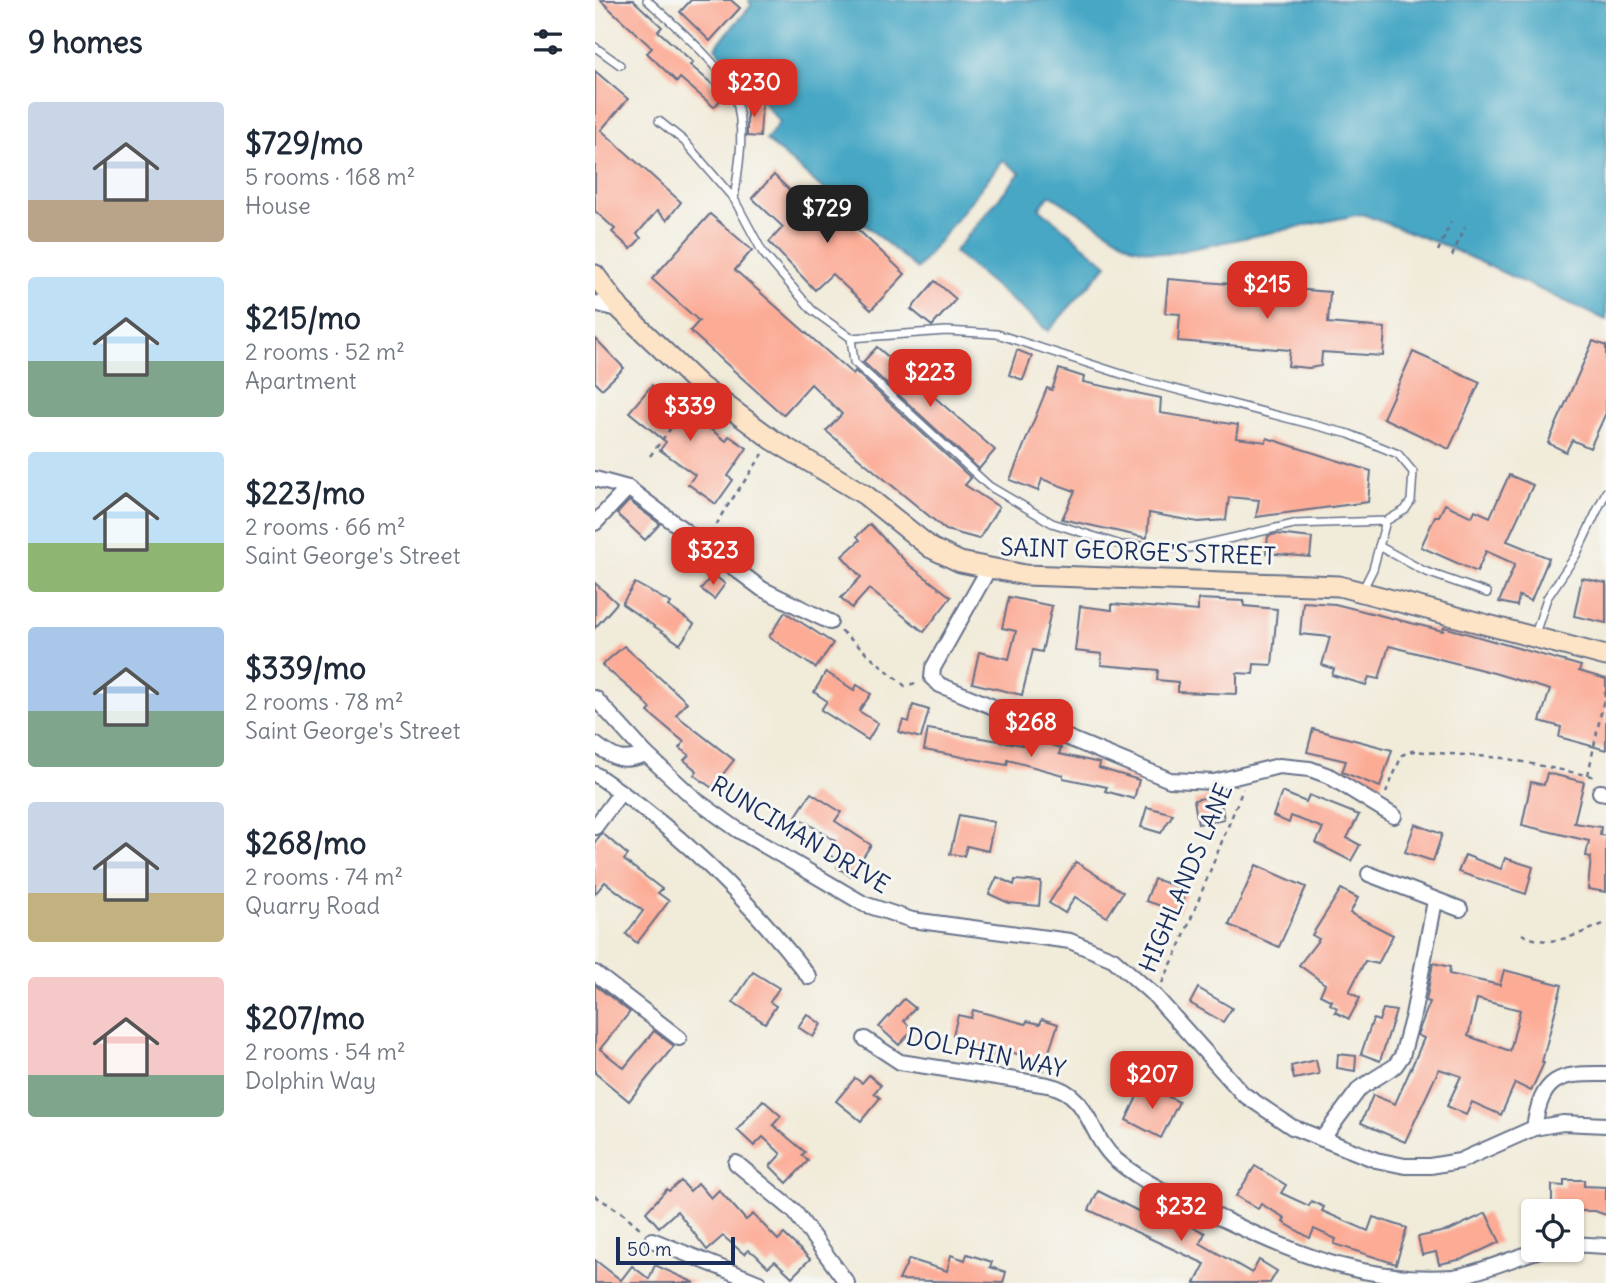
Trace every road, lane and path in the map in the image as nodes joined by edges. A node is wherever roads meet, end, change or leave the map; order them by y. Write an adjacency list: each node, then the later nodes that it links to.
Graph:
1 (647, 0): 5 (lane)
2 (595, 47): 3 (lane)
3 (620, 65)
4 (659, 121): 5 (lane)
5 (734, 199): 13 (lane)
6 (1451, 222): 8 (path)
7 (1465, 227): 9 (path)
8 (1439, 251)
9 (1452, 256)
10 (595, 275): 12 (main road, SAINT GEORGE'S STREET)
11 (595, 303): 12 (street)
12 (621, 310): 14 (main road, SAINT GEORGE'S STREET)
13 (851, 338): 20 (lane); 20 (lane)
14 (700, 386): 15 (main road, SAINT GEORGE'S STREET); 16 (path)
15 (773, 440): 22 (path); 24 (main road, SAINT GEORGE'S STREET)
16 (650, 456)
17 (595, 480): 18 (street)
18 (628, 488): 21 (street); 22 (street)
19 (1606, 492): 28 (lane)
20 (1386, 521): 23 (lane)
21 (595, 523)
22 (694, 538): 27 (street)
23 (1379, 546): 25 (lane); 26 (lane)
24 (988, 570): 25 (main road, SAINT GEORGE'S STREET); 30 (street)
25 (1362, 590): 28 (main road, SAINT GEORGE'S STREET)
26 (1487, 593)
27 (829, 622): 30 (path)
28 (1533, 638): 29 (main road, SAINT GEORGE'S STREET)
29 (1606, 656)
30 (932, 678): 35 (street)
31 (1606, 689): 37 (path)
32 (595, 698): 34 (street, RUNCIMAN DRIVE)
33 (595, 744): 34 (street)
34 (646, 754): 51 (street, RUNCIMAN DRIVE)
35 (1249, 773): 41 (street); 51 (path, HIGHLANDS LANE)
36 (595, 774): 39 (street)
37 (1588, 776): 38 (path); 40 (path); 41 (path)
38 (1606, 778)
39 (621, 792): 43 (street); 50 (street)
40 (1603, 792)
41 (1381, 807): 42 (street)
42 (1394, 816)
43 (595, 827)
44 (1369, 874): 45 (street)
45 (1434, 901): 46 (street); 57 (street)
46 (1460, 909)
47 (1606, 923): 48 (path)
48 (1521, 934)
49 (595, 973): 52 (street)
50 (809, 977)
51 (1155, 996): 57 (street, RUNCIMAN DRIVE)
52 (679, 1038)
53 (865, 1039): 63 (street, DOLPHIN WAY)
54 (1606, 1074): 56 (street)
55 (1606, 1125): 56 (street, RUNCIMAN DRIVE)
56 (1534, 1128): 57 (street, RUNCIMAN DRIVE)
57 (1322, 1139)
58 (736, 1163): 65 (street)
59 (595, 1196): 60 (path)
60 (652, 1240): 64 (street)
61 (1584, 1245): 62 (street)
62 (1606, 1246)
63 (1521, 1256)
64 (759, 1283)
65 (847, 1283)

